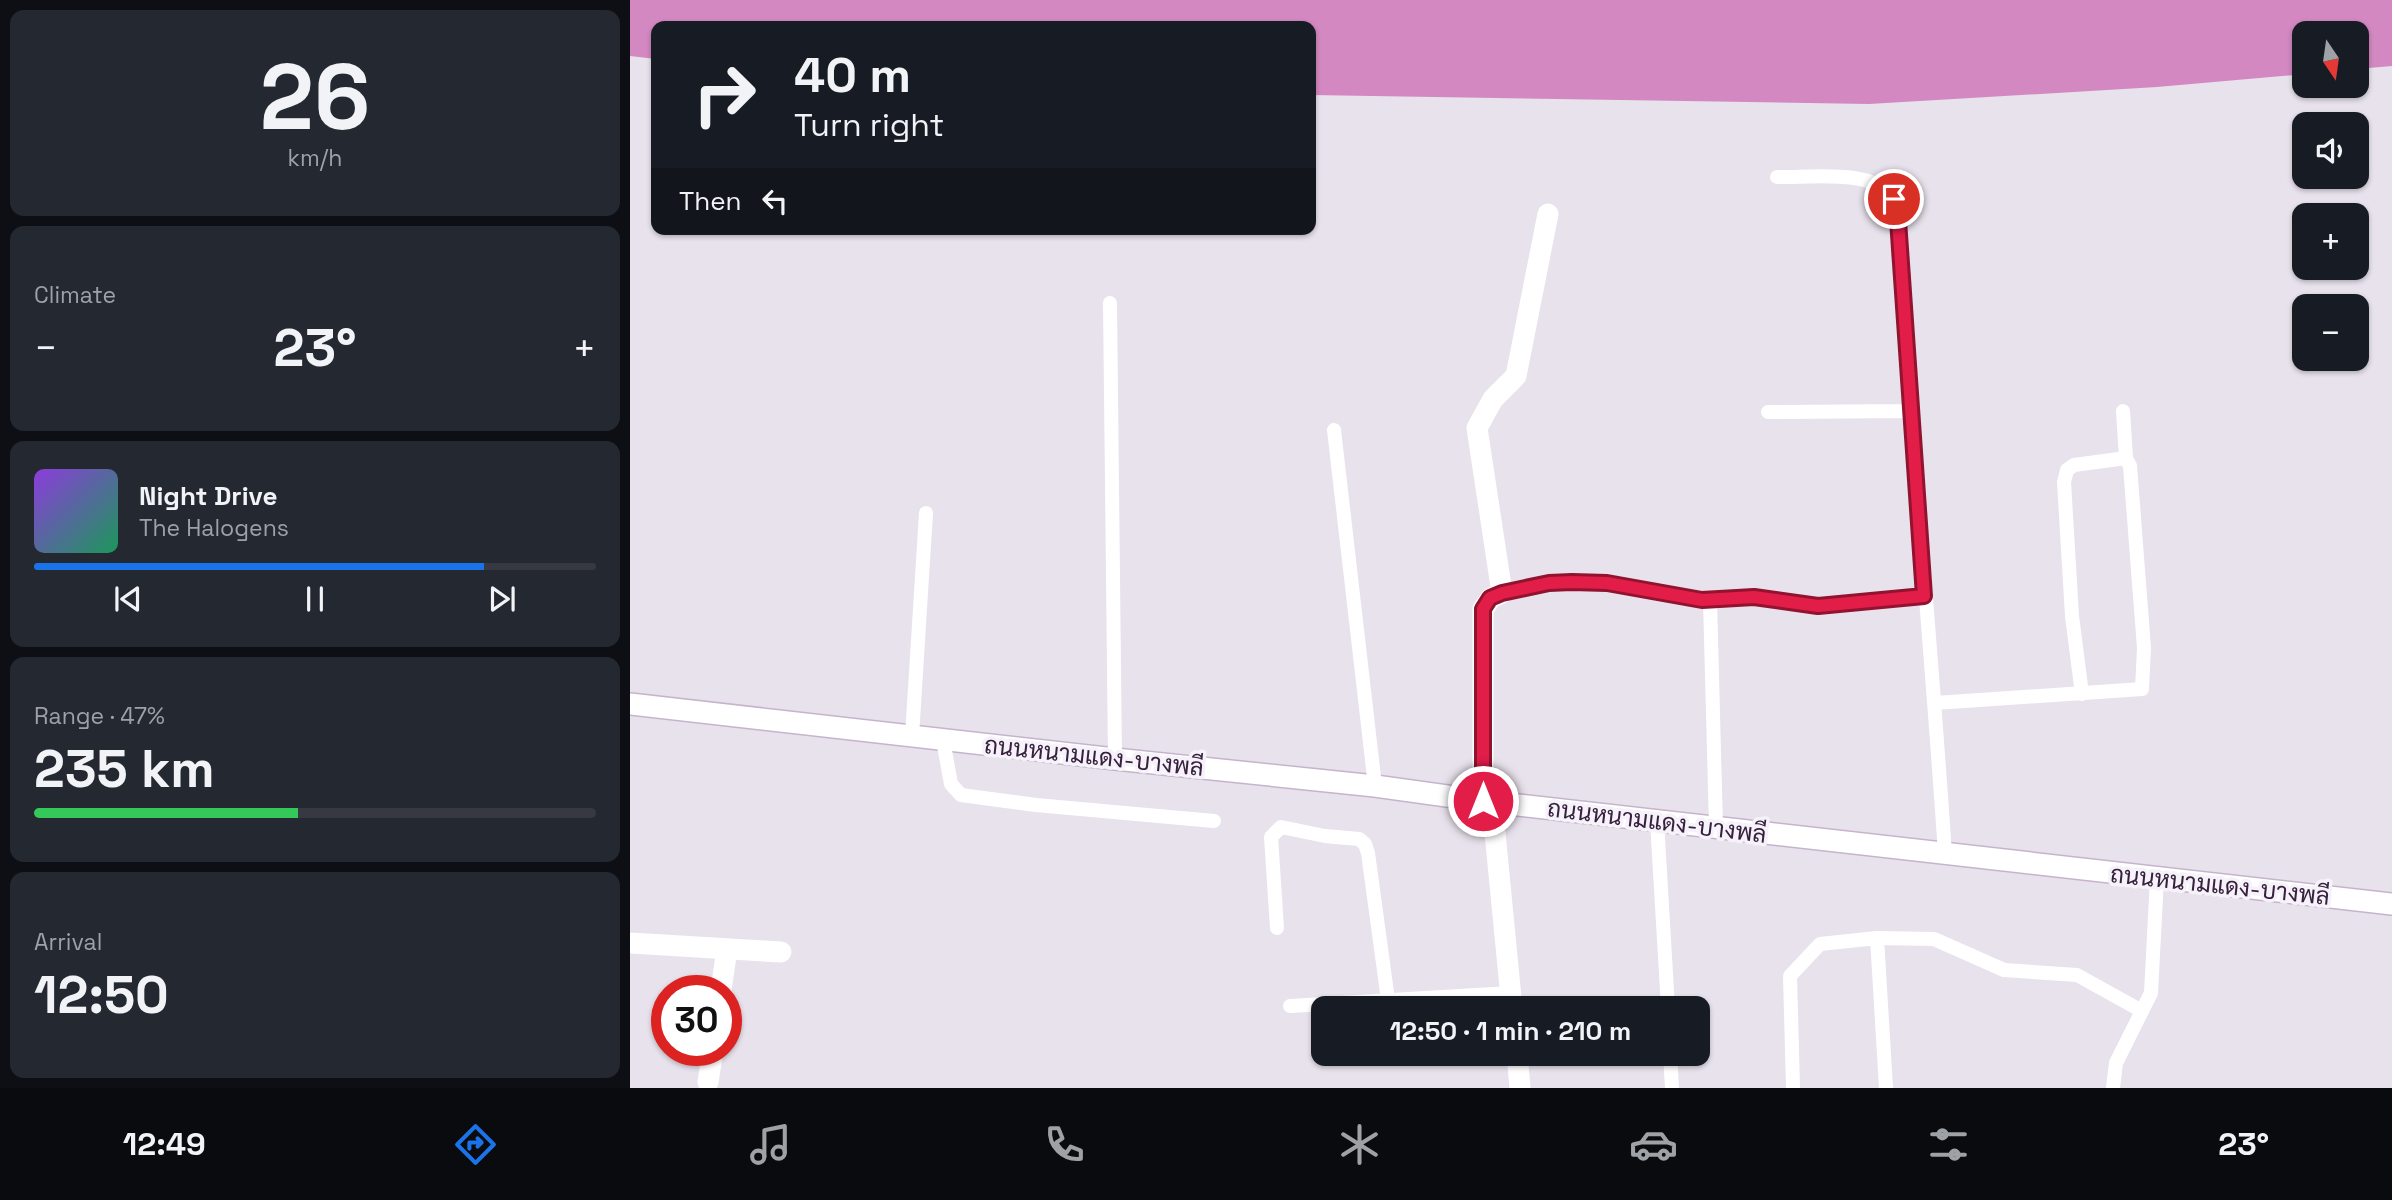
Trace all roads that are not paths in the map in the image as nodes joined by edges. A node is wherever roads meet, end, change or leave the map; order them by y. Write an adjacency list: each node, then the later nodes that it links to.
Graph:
1 (1777, 177): 4 (lane)
2 (1548, 214): 10 (main road)
3 (1110, 303): 18 (lane)
4 (1909, 411): 6 (lane); 11 (lane)
5 (2123, 411): 8 (lane)
6 (1768, 412)
7 (1334, 430): 19 (lane)
8 (2126, 458): 13 (lane); 13 (lane)
9 (926, 513): 16 (lane)
10 (1502, 593): 12 (lane); 20 (main road)
11 (1924, 596): 12 (lane); 15 (lane)
12 (1710, 600): 23 (lane)
13 (2082, 694): 15 (lane)
14 (630, 704): 16 (main road, ถนนหนามแดง-บางพลี)
15 (1935, 704): 24 (lane)
16 (912, 736): 17 (main road, ถนนหนามแดง-บางพลี)
17 (943, 740): 18 (main road, ถนนหนามแดง-บางพลี); 21 (lane)
18 (1115, 759): 19 (main road, ถนนหนามแดง-บางพลี)
19 (1376, 786): 20 (main road, ถนนหนามแดง-บางพลี)
20 (1487, 802): 22 (main road, ถนนหนามแดง-บางพลี); 34 (main road)
21 (1214, 821)
22 (1657, 821): 23 (main road, ถนนหนามแดง-บางพลี); 35 (lane)
23 (1716, 828): 24 (main road, ถนนหนามแดง-บางพลี)
24 (1945, 854): 25 (main road, ถนนหนามแดง-บางพลี)
25 (2157, 878): 26 (main road, ถนนหนามแดง-บางพลี); 38 (lane)
26 (2392, 904)
27 (1277, 928): 33 (lane)
28 (1877, 938): 38 (lane); 45 (lane); 46 (lane)
29 (630, 943): 30 (main road)
30 (727, 949): 31 (main road); 32 (main road)
31 (781, 952)
32 (723, 975)
33 (1387, 996)
34 (1511, 996)
35 (1667, 996)
36 (1311, 1005): 37 (lane)
37 (1290, 1006)
38 (2142, 1011): 47 (lane)
39 (710, 1066): 42 (main road)
40 (1518, 1066): 43 (main road)
41 (1671, 1066): 44 (lane)
42 (708, 1082)
43 (1520, 1088)
44 (1672, 1088)
45 (1793, 1088)
46 (1886, 1088)
47 (2113, 1088)

